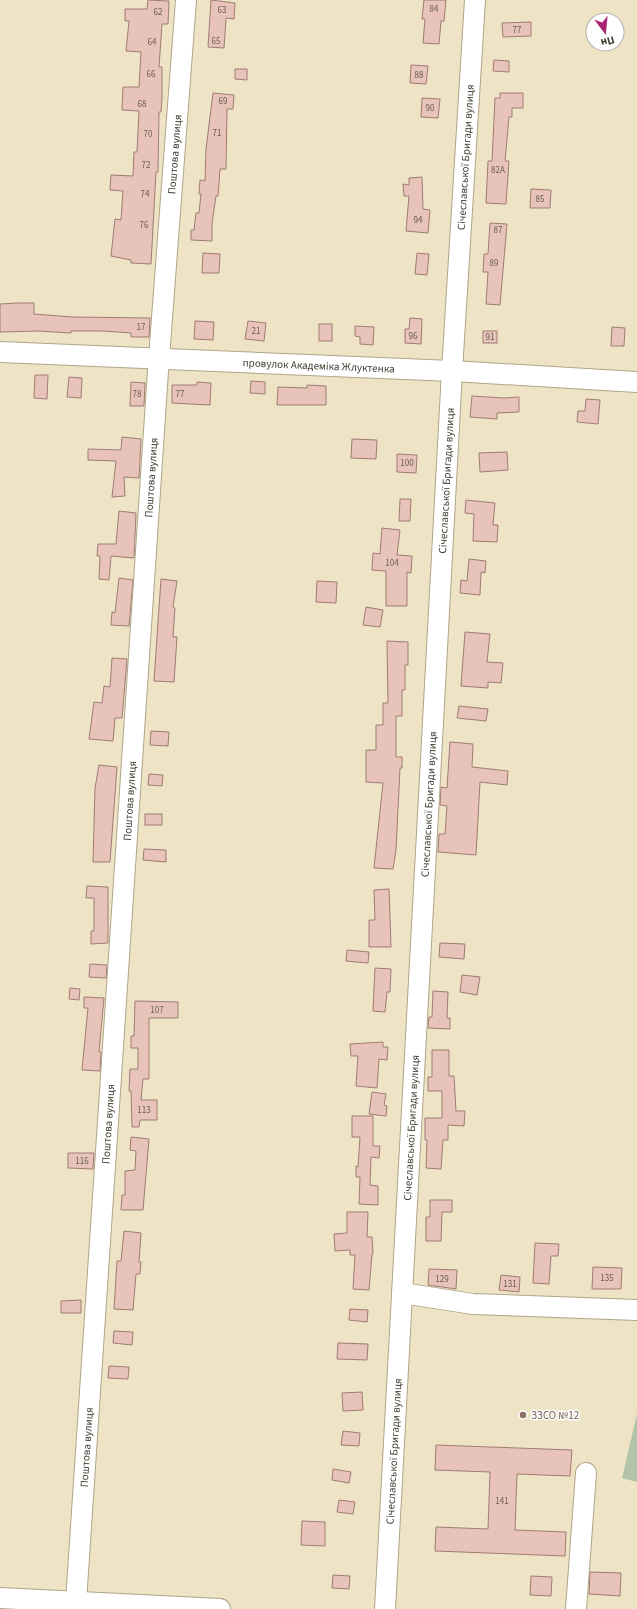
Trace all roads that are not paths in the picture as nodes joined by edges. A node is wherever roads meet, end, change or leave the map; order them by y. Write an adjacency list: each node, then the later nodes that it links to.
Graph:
1 (186, 0): 4 (street, Поштова вулиця)
2 (475, 0): 5 (street, Січеславської Бригади вулиця)
3 (0, 352): 4 (street, провулок Академіка Жлуктенка)
4 (160, 358): 5 (street, провулок Академіка Жлуктенка); 11 (street, Поштова вулиця)
5 (452, 371): 6 (street, провулок Академіка Жлуктенка); 7 (street, Січеславської Бригади вулиця)
6 (637, 382)
7 (402, 1293): 8 (street); 13 (street, Січеславської Бригади вулиця)
8 (637, 1310)
9 (586, 1473): 14 (street)
10 (0, 1598): 11 (street)
11 (76, 1602): 12 (street)
12 (220, 1609)
13 (385, 1609)
14 (576, 1609)

